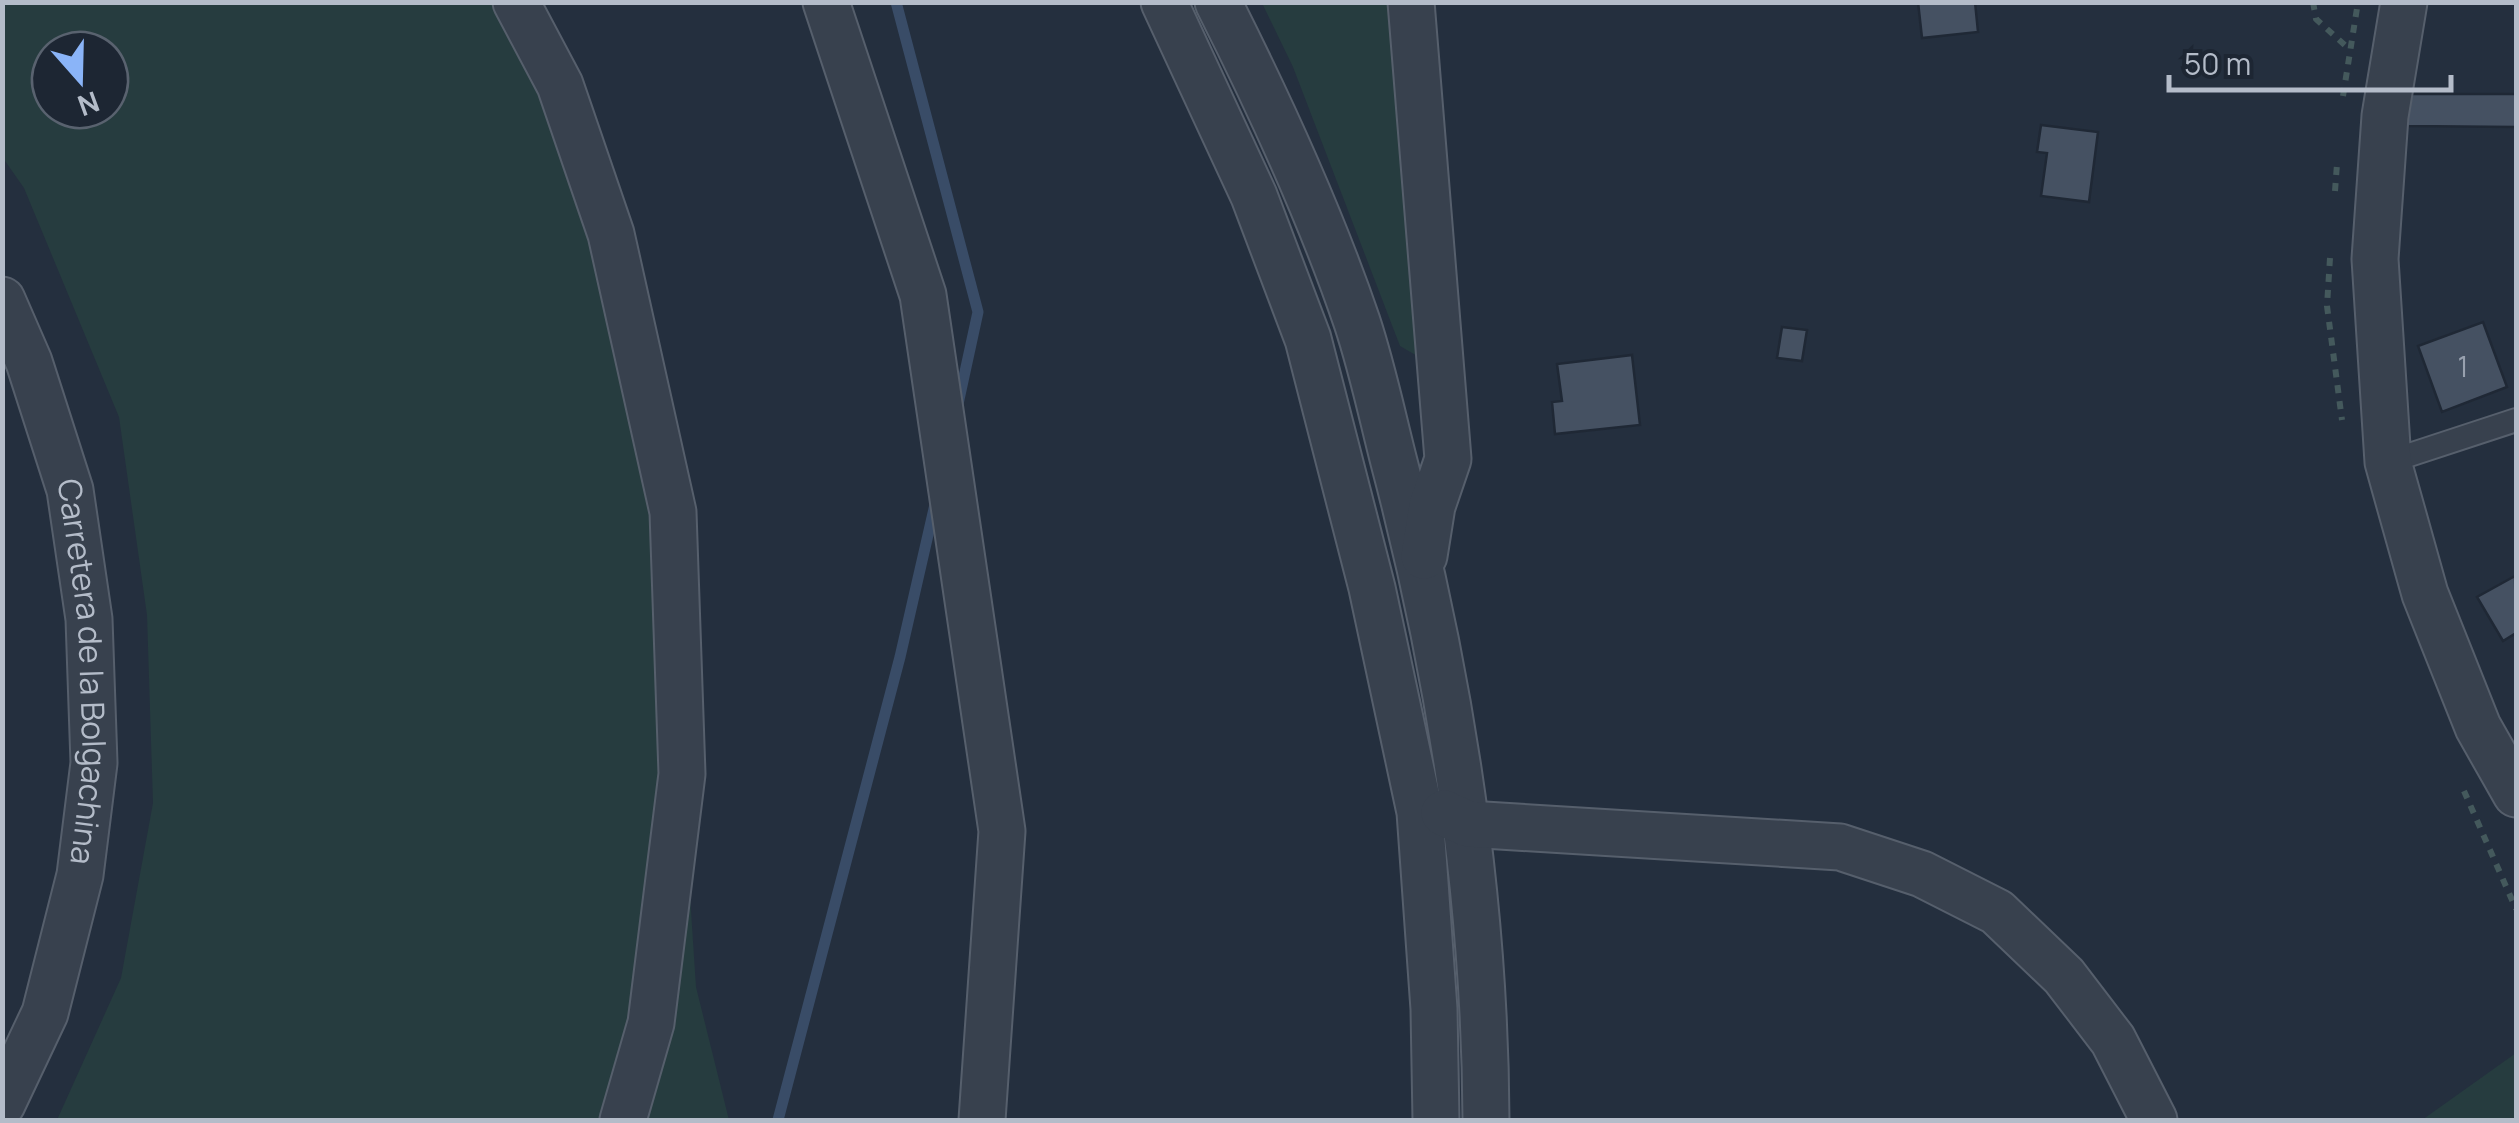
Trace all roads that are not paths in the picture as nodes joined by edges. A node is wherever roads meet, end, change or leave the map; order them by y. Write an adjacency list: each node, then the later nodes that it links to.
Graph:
1 (516, 2): 15 (street)
2 (826, 2): 16 (street)
3 (1164, 2): 10 (street)
4 (1218, 2): 11 (street)
5 (1412, 2): 11 (street)
6 (2404, 2): 9 (street)
7 (2, 300): 14 (street, Carretera de la Bolgachina)
8 (2516, 420): 9 (lane)
9 (2388, 462): 12 (street)
10 (1367, 567): 13 (street); 17 (street)
11 (1422, 568): 13 (street)
12 (2516, 794)
13 (1468, 824): 18 (street); 19 (street)
14 (2, 1104)
15 (624, 1120)
16 (982, 1120)
17 (1436, 1120)
18 (1486, 1120)
19 (2154, 1120)

